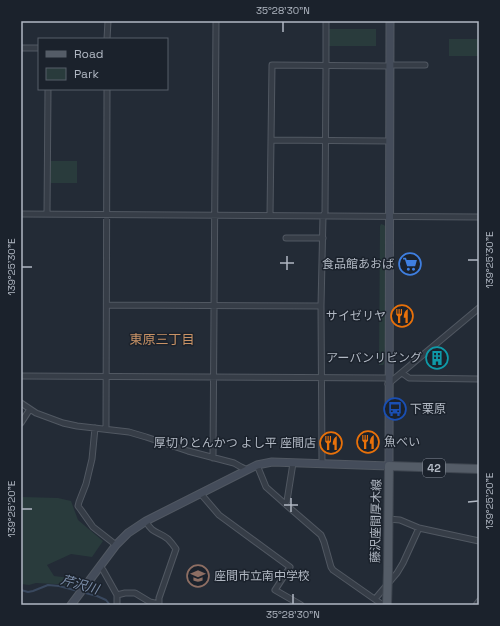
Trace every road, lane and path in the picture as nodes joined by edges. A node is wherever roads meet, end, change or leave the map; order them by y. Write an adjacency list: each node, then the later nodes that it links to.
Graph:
1 (108, 21): 5 (street)
2 (216, 21): 19 (street)
3 (326, 21): 9 (street)
4 (390, 21): 10 (street)
5 (107, 38)
6 (21, 48): 7 (street)
7 (38, 48)
8 (425, 65): 10 (street)
9 (326, 66): 10 (street); 13 (street); 14 (street)
10 (390, 66): 15 (street)
11 (48, 90): 17 (street)
12 (107, 90): 18 (street)
13 (271, 140): 14 (street); 20 (street)
14 (326, 140): 15 (street); 21 (street)
15 (390, 141): 22 (street)
16 (21, 214): 17 (street)
17 (47, 214): 18 (street)
18 (107, 215): 19 (street); 26 (street)
19 (214, 215): 20 (street); 27 (street)
20 (270, 215): 21 (street)
21 (323, 216): 22 (street); 25 (street)
22 (390, 217): 23 (street); 36 (street)
23 (479, 217)
24 (286, 238): 25 (street)
25 (323, 238): 28 (street)
26 (107, 304): 27 (street); 32 (street)
27 (214, 306): 28 (street); 33 (street)
28 (321, 306): 34 (street)
29 (479, 308): 30 (street)
30 (402, 373): 35 (street); 36 (street)
31 (21, 376): 32 (street)
32 (106, 376): 33 (street); 41 (street)
33 (214, 376): 34 (street); 42 (street)
34 (322, 377): 36 (street); 44 (street)
35 (479, 379)
36 (388, 381): 46 (street)
37 (21, 403): 38 (street)
38 (30, 410): 39 (street); 40 (street)
39 (21, 423)
40 (95, 428): 41 (street); 55 (street)
41 (106, 429): 42 (street)
42 (213, 458): 48 (street)
43 (293, 463): 44 (street); 45 (street); 50 (street)
44 (322, 464): 46 (street)
45 (257, 465): 48 (street); 50 (street)
46 (389, 466): 47 (main road, 藤沢座間厚木線 / 42); 51 (main road, 藤沢座間厚木線)
47 (479, 469)
48 (247, 470): 49 (street)
49 (201, 494): 52 (street); 63 (street)
50 (284, 504): 58 (street)
51 (388, 519): 53 (street); 65 (main road, 藤沢座間厚木線, bridge)
52 (146, 521): 55 (street); 60 (street)
53 (419, 528): 54 (street); 58 (street)
54 (479, 541)
55 (116, 545): 56 (street)
56 (100, 566): 57 (street); 61 (street)
57 (117, 595): 60 (street); 62 (street)
58 (374, 599): 64 (street)
59 (479, 600): 66 (street)
60 (159, 604)
61 (71, 605)
62 (117, 605)
63 (300, 605)
64 (383, 605)
65 (387, 605)
66 (476, 605)

